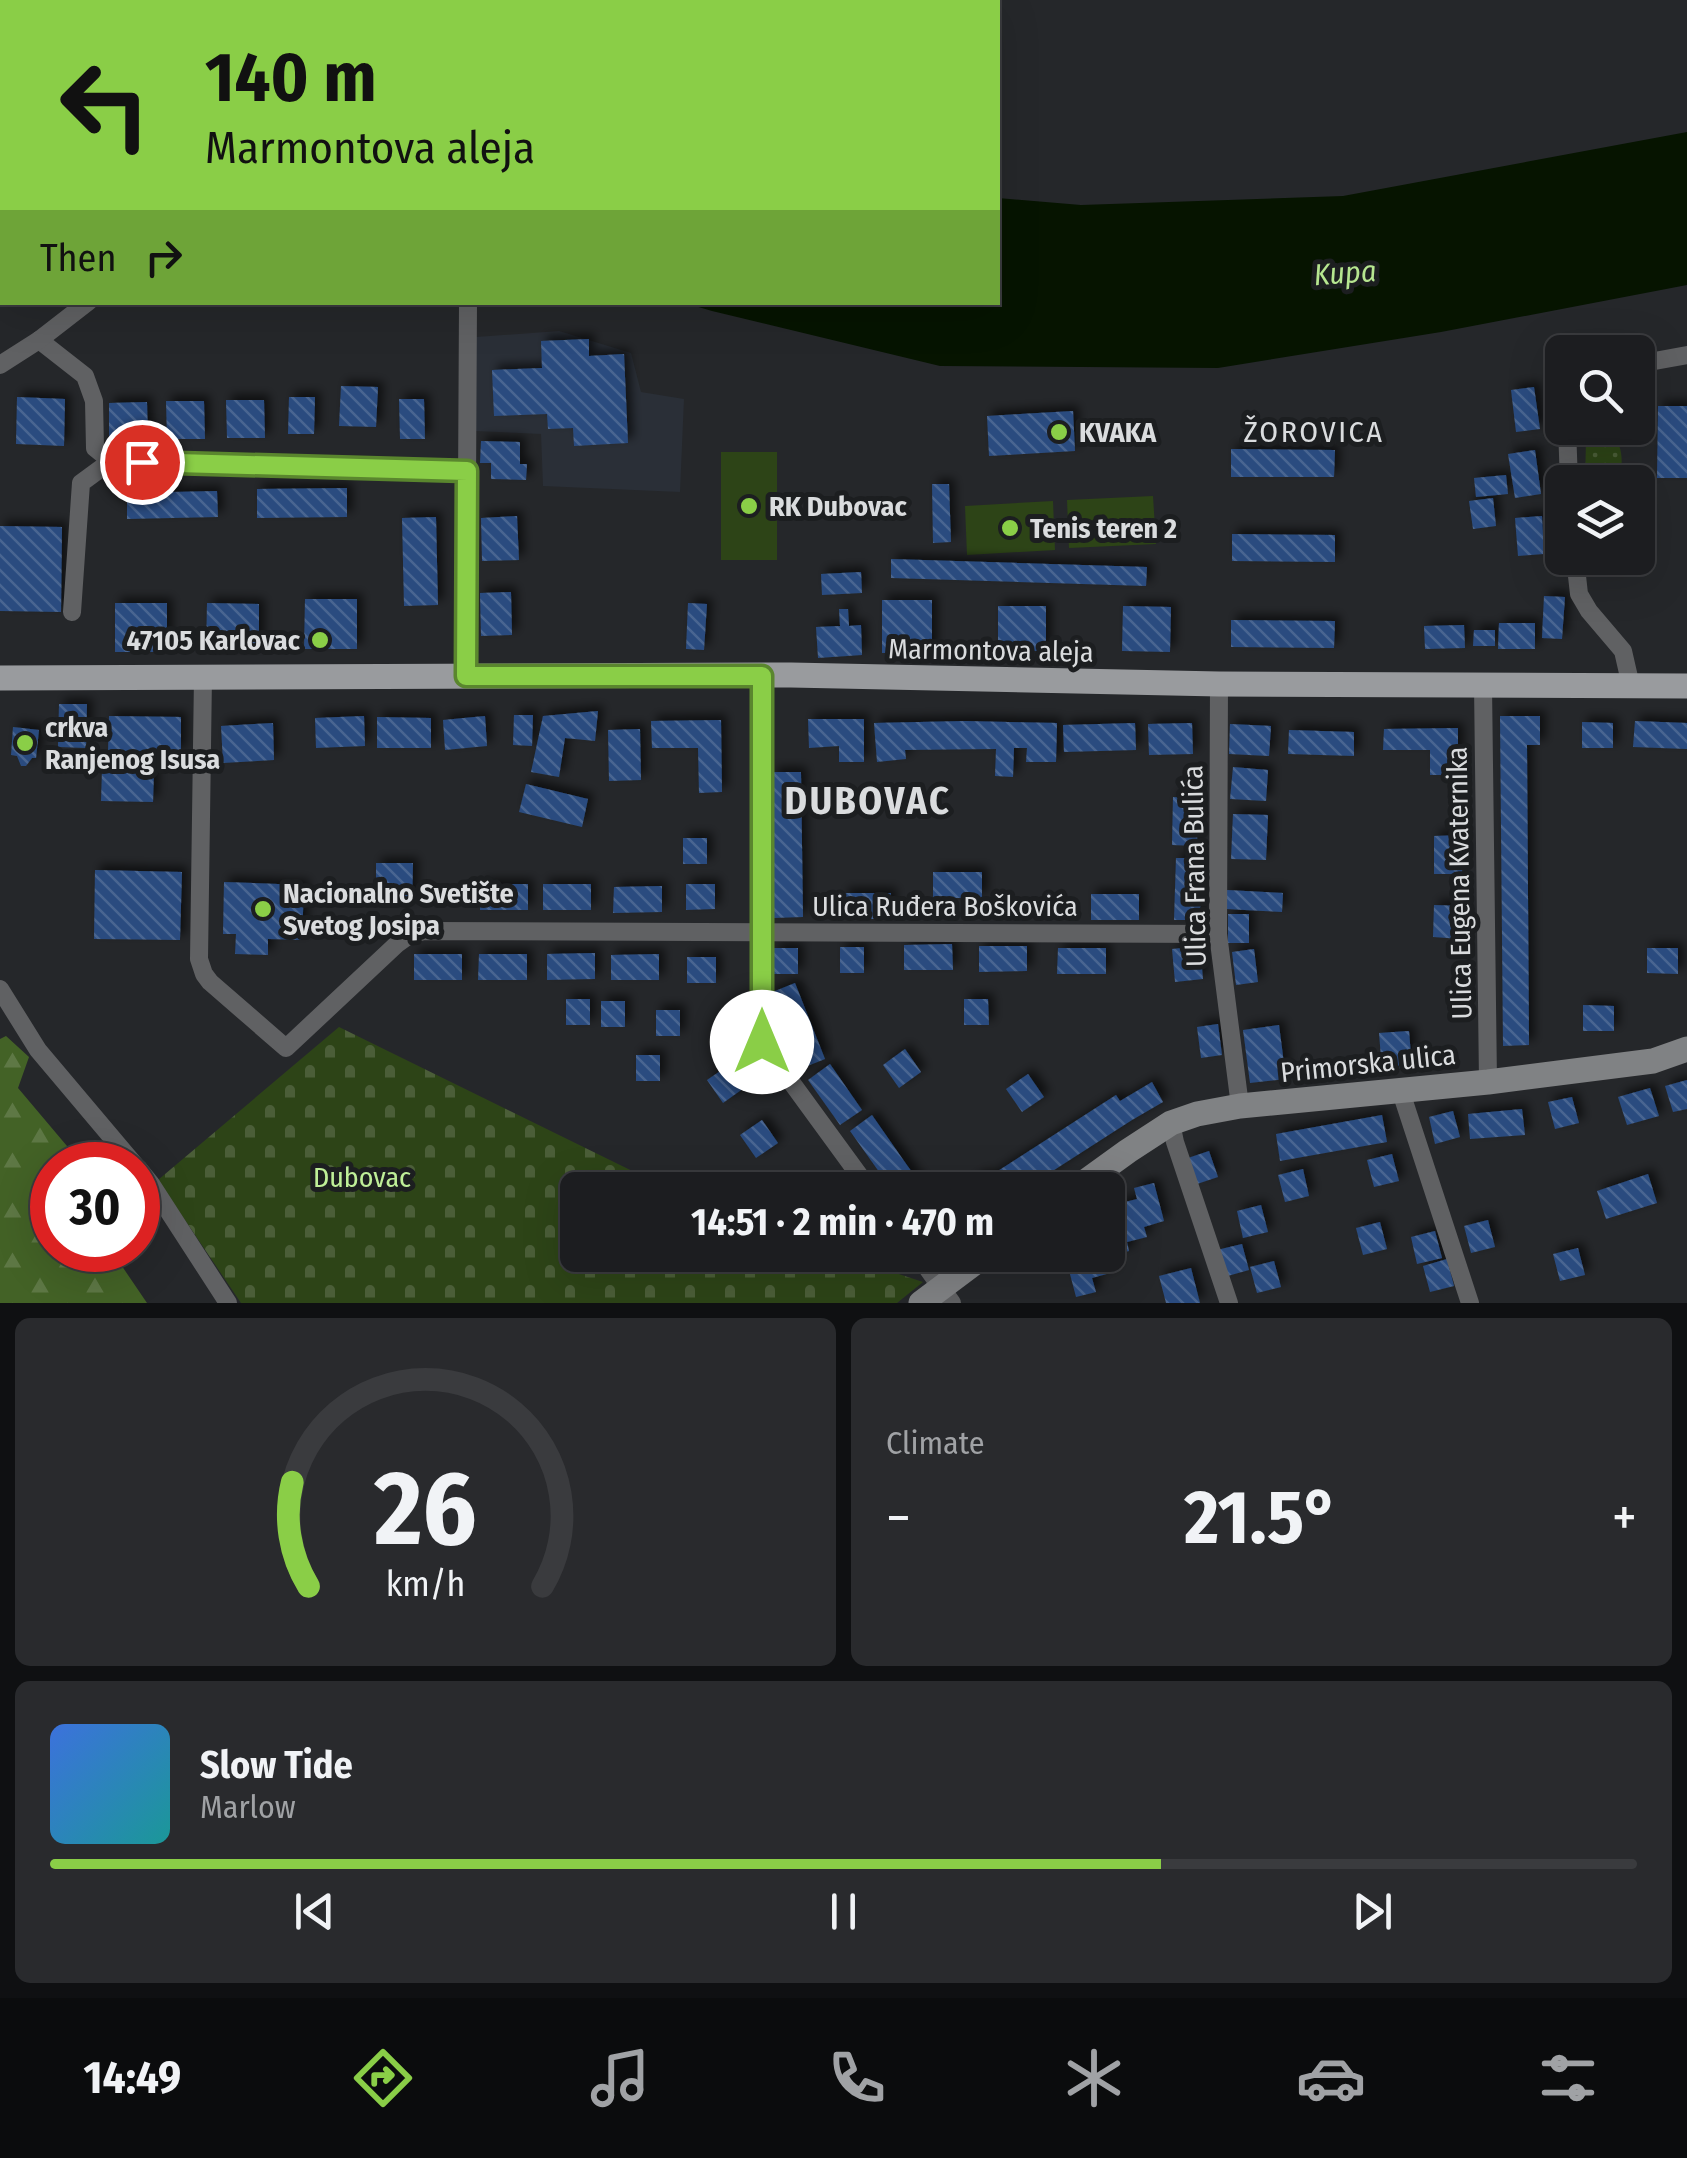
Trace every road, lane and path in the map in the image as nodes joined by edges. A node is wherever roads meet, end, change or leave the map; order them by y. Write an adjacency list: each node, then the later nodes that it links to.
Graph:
1 (84, 305): 3 (street)
2 (468, 305): 8 (street)
3 (39, 340): 6 (street); 7 (street)
4 (1687, 355): 5 (street)
5 (1655, 361)
6 (0, 365)
7 (111, 462): 8 (street); 10 (street)
8 (467, 471): 12 (street)
9 (1577, 575): 17 (street)
10 (72, 612)
11 (203, 676): 12 (main road, Marmontova aleja); 14 (main road); 19 (street, Ulica Ruđera Boškovića)
12 (466, 676): 13 (main road, Marmontova aleja)
13 (762, 676): 15 (main road, Marmontova aleja); 19 (street)
14 (0, 678)
15 (1220, 684): 16 (main road, Marmontova aleja); 20 (street, Ulica Frana Bulića)
16 (1483, 684): 17 (main road, Marmontova aleja); 23 (street, Ulica Eugena Kvaternika)
17 (1631, 686): 18 (main road, Marmontova aleja)
18 (1687, 686)
19 (761, 934): 20 (street, Ulica Ruđera Boškovića); 28 (street)
20 (1218, 934): 25 (street, Ulica Frana Bulića)
21 (0, 989): 27 (street)
22 (1687, 1049): 23 (main road, Primorska ulica)
23 (1488, 1082): 24 (main road, Primorska ulica)
24 (1400, 1089): 25 (main road, Primorska ulica); 36 (street)
25 (1240, 1106): 26 (main road, Primorska ulica)
26 (1171, 1123): 29 (main road, Primorska ulica); 35 (street)
27 (115, 1142)
28 (857, 1172)
29 (1098, 1172)
30 (160, 1199): 34 (street)
31 (926, 1272): 33 (street)
32 (966, 1272): 33 (main road)
33 (938, 1298)
34 (228, 1303)
35 (1229, 1303)
36 (1470, 1303)

